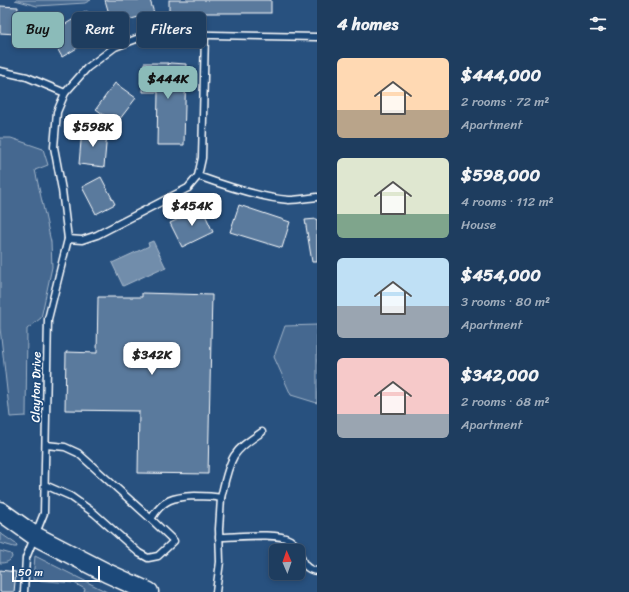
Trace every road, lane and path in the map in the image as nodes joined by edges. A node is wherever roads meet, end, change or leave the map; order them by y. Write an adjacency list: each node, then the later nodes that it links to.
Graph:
1 (206, 34): 2 (lane, Clayton Drive)
2 (317, 37)
3 (137, 39): 6 (lane, Clayton Drive)
4 (205, 48): 7 (lane)
5 (0, 71): 6 (lane)
6 (65, 93): 9 (lane, Clayton Drive)
7 (198, 176): 8 (lane); 9 (lane)
8 (317, 197)
9 (68, 239): 11 (lane, Clayton Drive)
10 (262, 432): 13 (lane)
11 (46, 445): 12 (lane, Clayton Drive); 15 (lane)
12 (45, 485): 15 (lane); 16 (lane, Clayton Drive)
13 (221, 498): 15 (lane); 17 (lane)
14 (0, 511): 16 (main road)
15 (151, 519)
16 (35, 536): 19 (lane, Clayton Drive); 20 (main road)
17 (219, 537): 18 (lane); 21 (lane)
18 (317, 571)
19 (24, 592)
20 (149, 592)
21 (216, 592)

